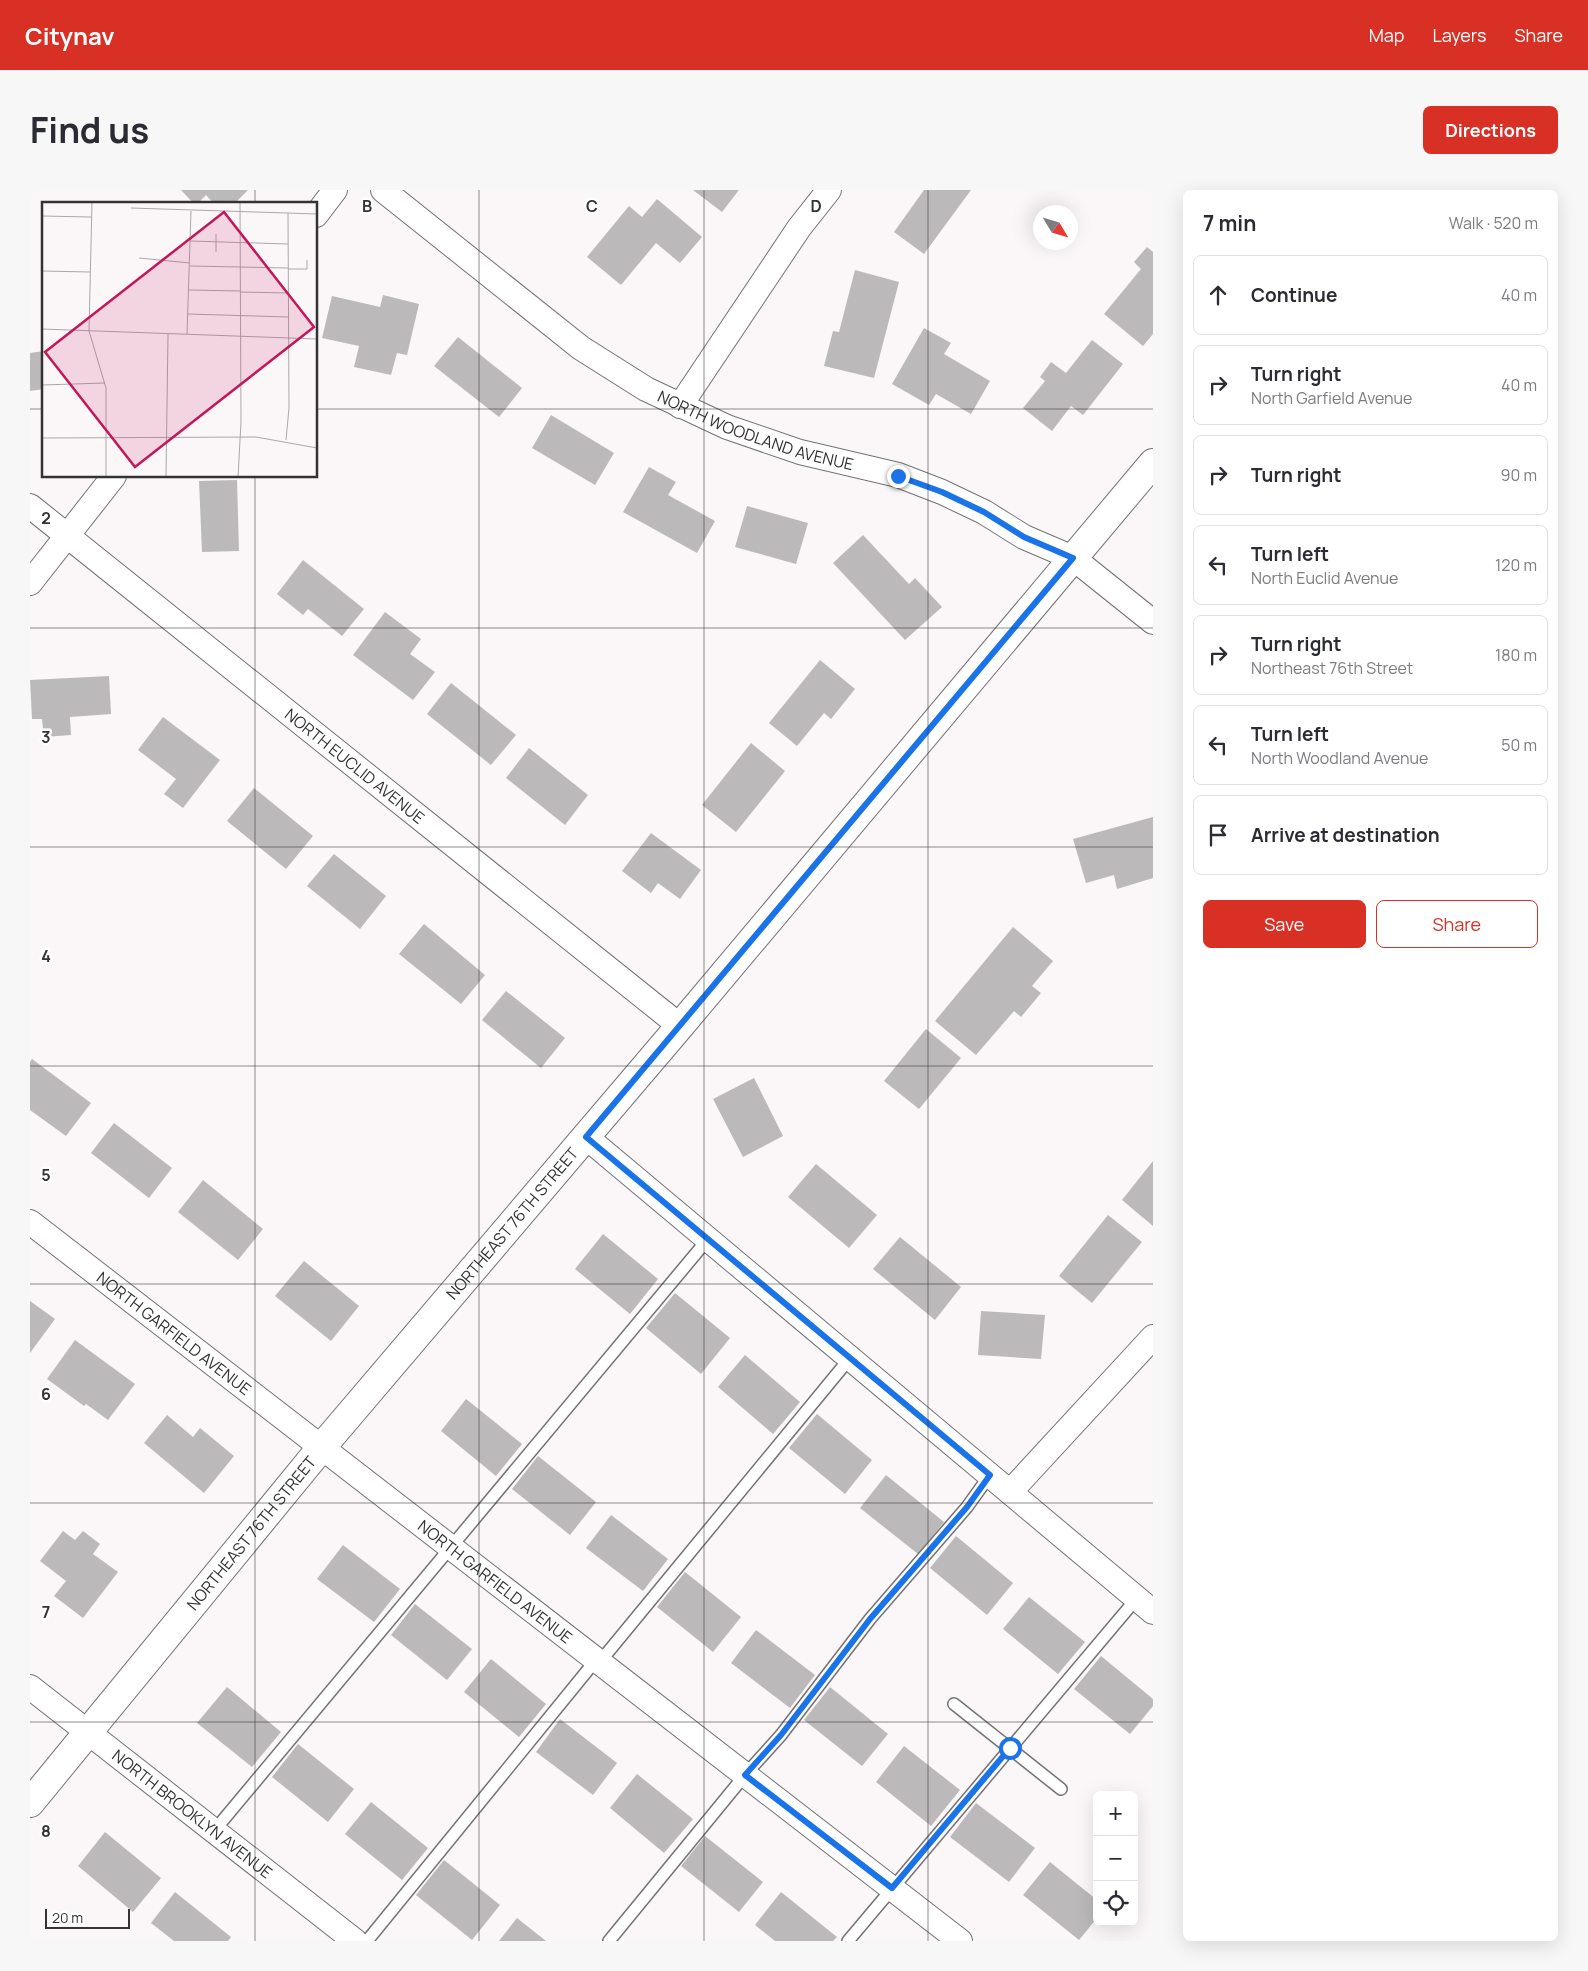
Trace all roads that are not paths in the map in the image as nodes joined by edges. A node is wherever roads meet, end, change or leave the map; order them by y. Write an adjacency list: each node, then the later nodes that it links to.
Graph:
1 (335, 190): 4 (street)
2 (383, 190): 5 (street, NORTH WOODLAND AVENUE)
3 (829, 190): 5 (street)
4 (318, 212)
5 (680, 406): 10 (street, NORTH WOODLAND AVENUE)
6 (1153, 463): 10 (street, NORTHEAST 76TH STREET)
7 (112, 478): 9 (street)
8 (30, 506): 9 (street, NORTH EUCLID AVENUE)
9 (67, 536): 11 (street); 13 (street, NORTH EUCLID AVENUE)
10 (1073, 558): 12 (street, NORTH WOODLAND AVENUE); 13 (street, NORTHEAST 76TH STREET)
11 (30, 583)
12 (1153, 622)
13 (680, 1026): 14 (street, NORTHEAST 76TH STREET)
14 (586, 1137): 16 (street); 19 (street, NORTHEAST 76TH STREET)
15 (30, 1222): 19 (street, NORTH GARFIELD AVENUE)
16 (708, 1239): 18 (street); 22 (lane)
17 (1153, 1337): 21 (street)
18 (850, 1358): 20 (street); 24 (lane)
19 (321, 1448): 22 (street, NORTH GARFIELD AVENUE); 27 (street, NORTHEAST 76TH STREET)
20 (990, 1475): 21 (street); 29 (lane)
21 (1010, 1492): 23 (street)
22 (451, 1548): 24 (street, NORTH GARFIELD AVENUE); 32 (lane)
23 (1145, 1605): 28 (lane)
24 (598, 1661): 29 (street, NORTH GARFIELD AVENUE); 35 (lane)
25 (30, 1687): 27 (street, NORTH BROOKLYN AVENUE)
26 (954, 1704): 28 (lane)
27 (88, 1733): 31 (street, NORTHEAST 76TH STREET); 32 (street, NORTH BROOKLYN AVENUE)
28 (1010, 1748): 30 (lane); 33 (lane)
29 (745, 1775): 33 (street, NORTH GARFIELD AVENUE); 36 (lane)
30 (1061, 1789)
31 (30, 1803)
32 (214, 1831): 34 (street, NORTH BROOKLYN AVENUE)
33 (892, 1888): 37 (lane); 38 (street, NORTH GARFIELD AVENUE)
34 (355, 1941)
35 (367, 1941)
36 (609, 1941)
37 (848, 1941)
38 (960, 1941)

